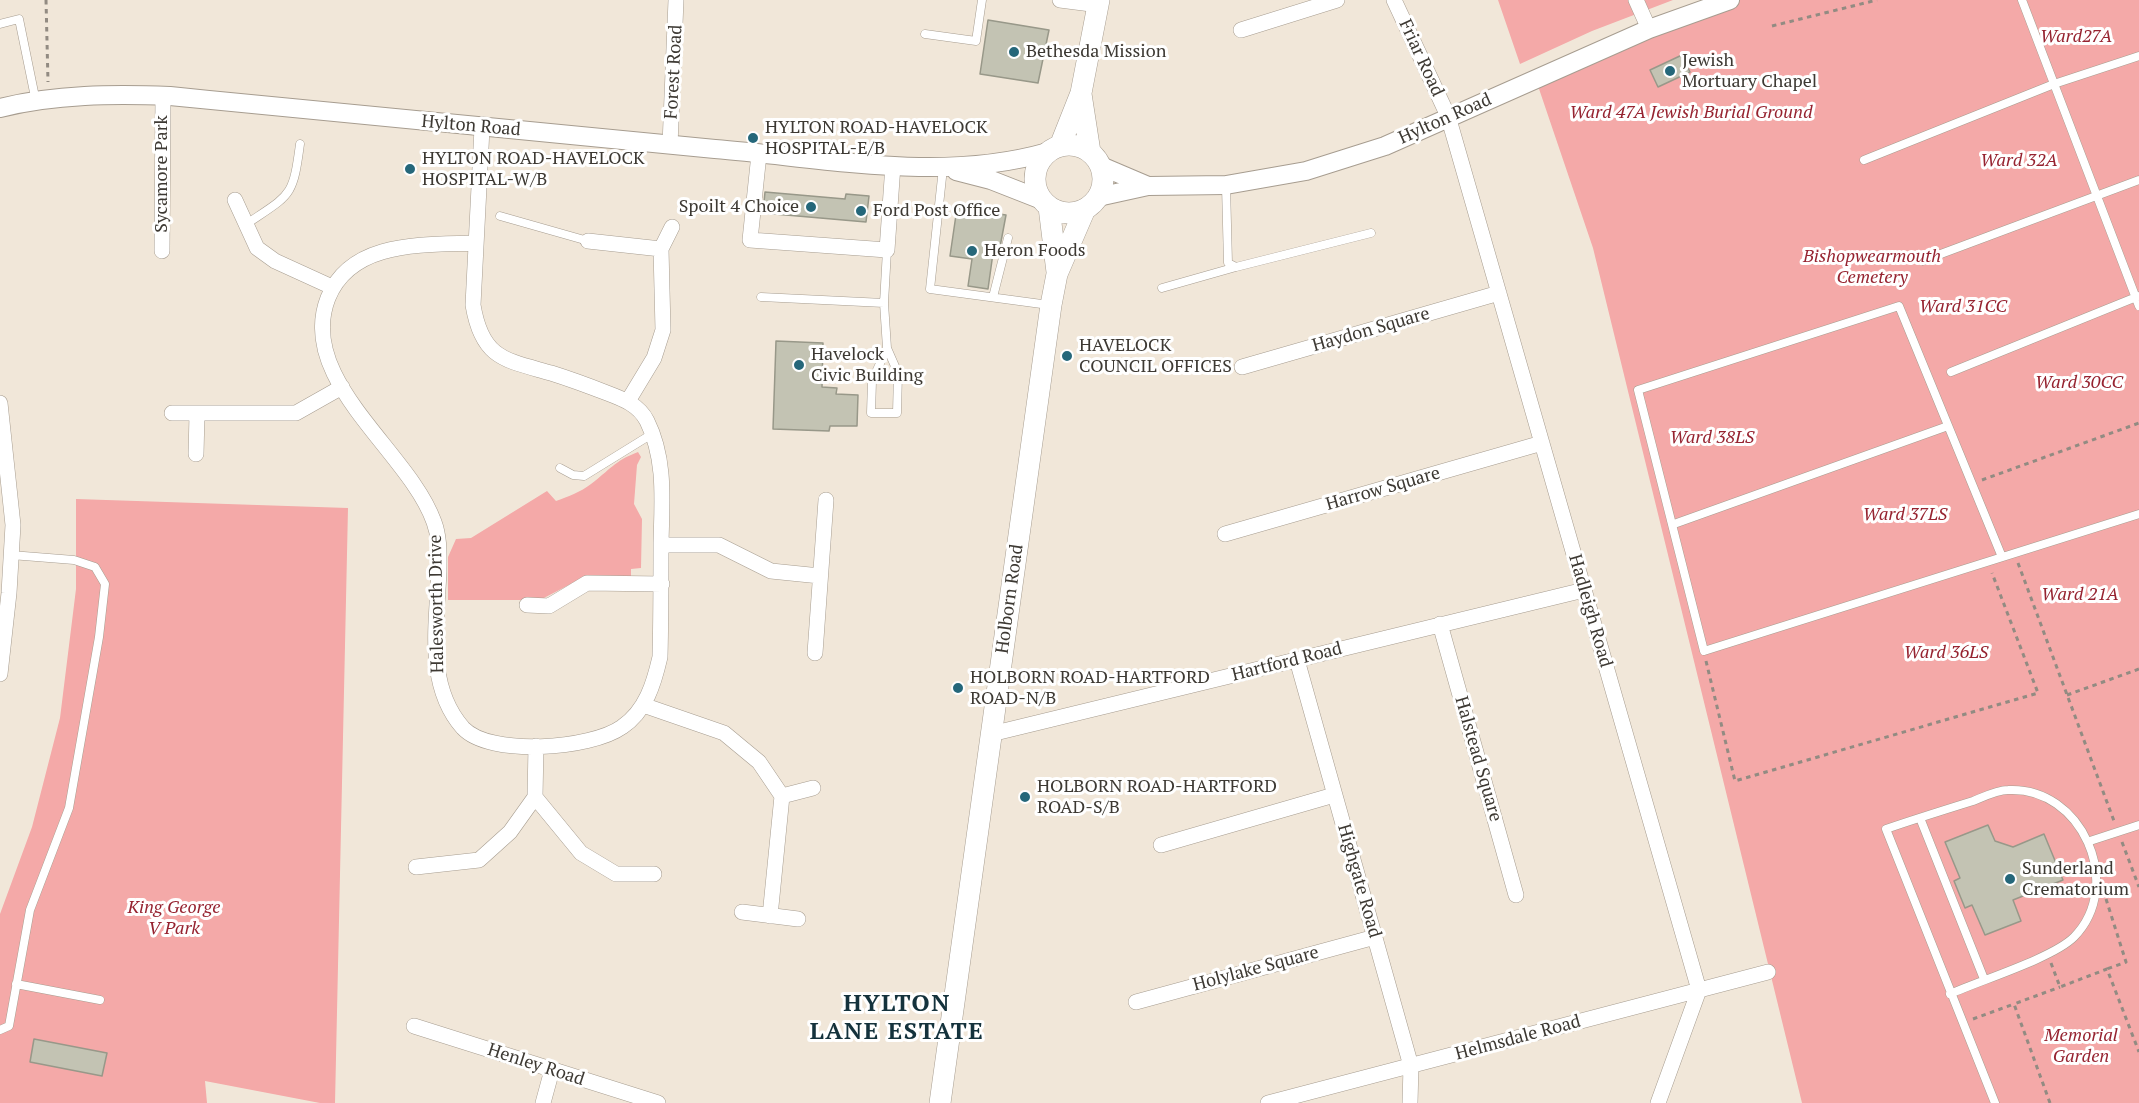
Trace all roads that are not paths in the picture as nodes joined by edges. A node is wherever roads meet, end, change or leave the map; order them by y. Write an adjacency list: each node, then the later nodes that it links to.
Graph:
1 (676, 0): 23 (street, Forest Road)
2 (982, 0): 13 (lane)
3 (1060, 0): 9 (street)
4 (1337, 0): 12 (street)
5 (1394, 0): 20 (street, Friar Road)
6 (1636, 0): 11 (street)
7 (1730, 0): 11 (street, Hylton Road)
8 (2022, 0): 15 (lane)
9 (1099, 2): 16 (main road)
10 (0, 24): 18 (lane)
11 (1649, 29): 20 (street, Hylton Road)
12 (1241, 30)
13 (925, 34)
14 (2139, 56): 15 (lane)
15 (2054, 84): 27 (lane); 33 (lane)
16 (1081, 93): 24 (main road); 26 (main road)
17 (163, 96): 18 (street, Hylton Road); 21 (street, Hylton Road); 46 (street, Sycamore Park)
18 (42, 101): 19 (street, Hylton Road)
19 (0, 108)
20 (1448, 116): 31 (street, Hylton Road); 52 (street, Hadleigh Road)
21 (482, 128): 23 (street, Hylton Road); 43 (street, Halesworth Drive)
22 (300, 144): 38 (lane)
23 (670, 145): 25 (street, Hylton Road)
24 (1054, 149): 26 (main road); 29 (street, Hylton Road); 36 (main road)
25 (759, 154): 28 (street, Hylton Road); 45 (street)
26 (1095, 159): 32 (street, Hylton Road); 35 (main road)
27 (1864, 160)
28 (893, 165): 29 (street, Hylton Road); 45 (street)
29 (943, 168): 36 (street, Hylton Road); 55 (lane)
30 (2139, 180): 33 (lane)
31 (1226, 185): 32 (street, Hylton Road); 48 (lane)
32 (1148, 186): 35 (street, Hylton Road)
33 (2096, 195): 47 (lane); 53 (lane)
34 (235, 200): 38 (street)
35 (1092, 203): 36 (main road); 49 (main road, Holborn Road)
36 (1046, 204): 49 (main road, Holborn Road)
37 (500, 216): 42 (lane)
38 (248, 224): 50 (street)
39 (672, 227): 44 (street)
40 (1371, 233): 48 (lane)
41 (1008, 238): 55 (lane)
42 (588, 241): 44 (street)
43 (475, 243): 50 (street, Halesworth Drive); 63 (street, Halesworth Drive)
44 (661, 249): 63 (street)
45 (887, 250): 56 (lane)
46 (162, 251)
47 (1922, 261)
48 (1236, 267): 51 (lane)
49 (1057, 274): 57 (main road, Holborn Road)
50 (332, 287): 62 (street, Halesworth Drive)
51 (1162, 288)
52 (1499, 293): 60 (street, Haydon Square); 69 (street, Hadleigh Road)
53 (2137, 296): 58 (lane); 61 (lane)
54 (761, 297): 56 (lane)
55 (993, 297): 57 (lane)
56 (884, 303): 59 (lane)
57 (1052, 305): 88 (main road, Holborn Road)
58 (2139, 306)
59 (887, 348): 59 (lane)
60 (1242, 367)
61 (1951, 372)
62 (342, 387): 66 (street); 89 (street, Halesworth Drive)
63 (628, 401): 68 (street, Halesworth Drive)
64 (0, 403): 77 (street)
65 (172, 413): 66 (street)
66 (197, 415): 70 (street)
67 (1948, 426): 74 (lane); 74 (lane); 78 (lane)
68 (652, 434): 71 (lane); 76 (street, Halesworth Drive)
69 (1542, 443): 75 (street, Harrow Square); 81 (street, Hadleigh Road)
70 (196, 454)
71 (560, 468)
72 (826, 500): 79 (street)
73 (2139, 514): 78 (lane)
74 (1674, 524): 78 (lane)
75 (1225, 534)
76 (661, 545): 79 (street); 80 (street, Halesworth Drive)
77 (11, 555): 86 (street); 107 (lane)
78 (2002, 557)
79 (820, 576): 84 (street)
80 (662, 584): 82 (street); 87 (street, Halesworth Drive)
81 (1584, 590): 83 (street, Hartford Road); 108 (street, Hadleigh Road)
82 (527, 605)
83 (1440, 624): 85 (street, Hartford Road); 100 (street, Halstead Square)
84 (815, 654)
85 (1297, 660): 88 (street, Hartford Road); 91 (street, Highgate Road)
86 (0, 674)
87 (644, 705): 89 (street, Halesworth Drive); 92 (street)
88 (991, 734): 118 (main road, Holborn Road)
89 (536, 746): 93 (street)
90 (813, 788): 92 (street)
91 (1334, 795): 97 (street); 104 (street, Highgate Road)
92 (782, 796): 102 (street)
93 (535, 797): 98 (street); 99 (street)
94 (1920, 818): 96 (lane); 106 (lane); 109 (lane)
95 (2139, 825): 96 (lane)
96 (2090, 841): 106 (lane)
97 (1161, 844)
98 (416, 867)
99 (654, 874)
100 (1516, 895)
101 (742, 912): 102 (street)
102 (770, 916): 103 (street)
103 (798, 919)
104 (1375, 937): 111 (street, Holylake Square); 114 (street, Highgate Road)
105 (1768, 972): 108 (street, Helmsdale Road)
106 (1984, 979): 109 (lane)
107 (16, 984): 110 (lane); 113 (lane)
108 (1699, 990): 114 (street, Helmsdale Road); 121 (street)
109 (1950, 994): 122 (lane)
110 (100, 1000)
111 (1136, 1002)
112 (414, 1026): 115 (street, Henley Road)
113 (0, 1030)
114 (1411, 1066): 119 (street, Helmsdale Road); 120 (street, Highgate Road)
115 (552, 1070): 116 (street); 117 (street, Henley Road)
116 (543, 1103)
117 (658, 1103)
118 (940, 1103)
119 (1268, 1103)
120 (1410, 1103)
121 (1658, 1103)
122 (1995, 1103)

